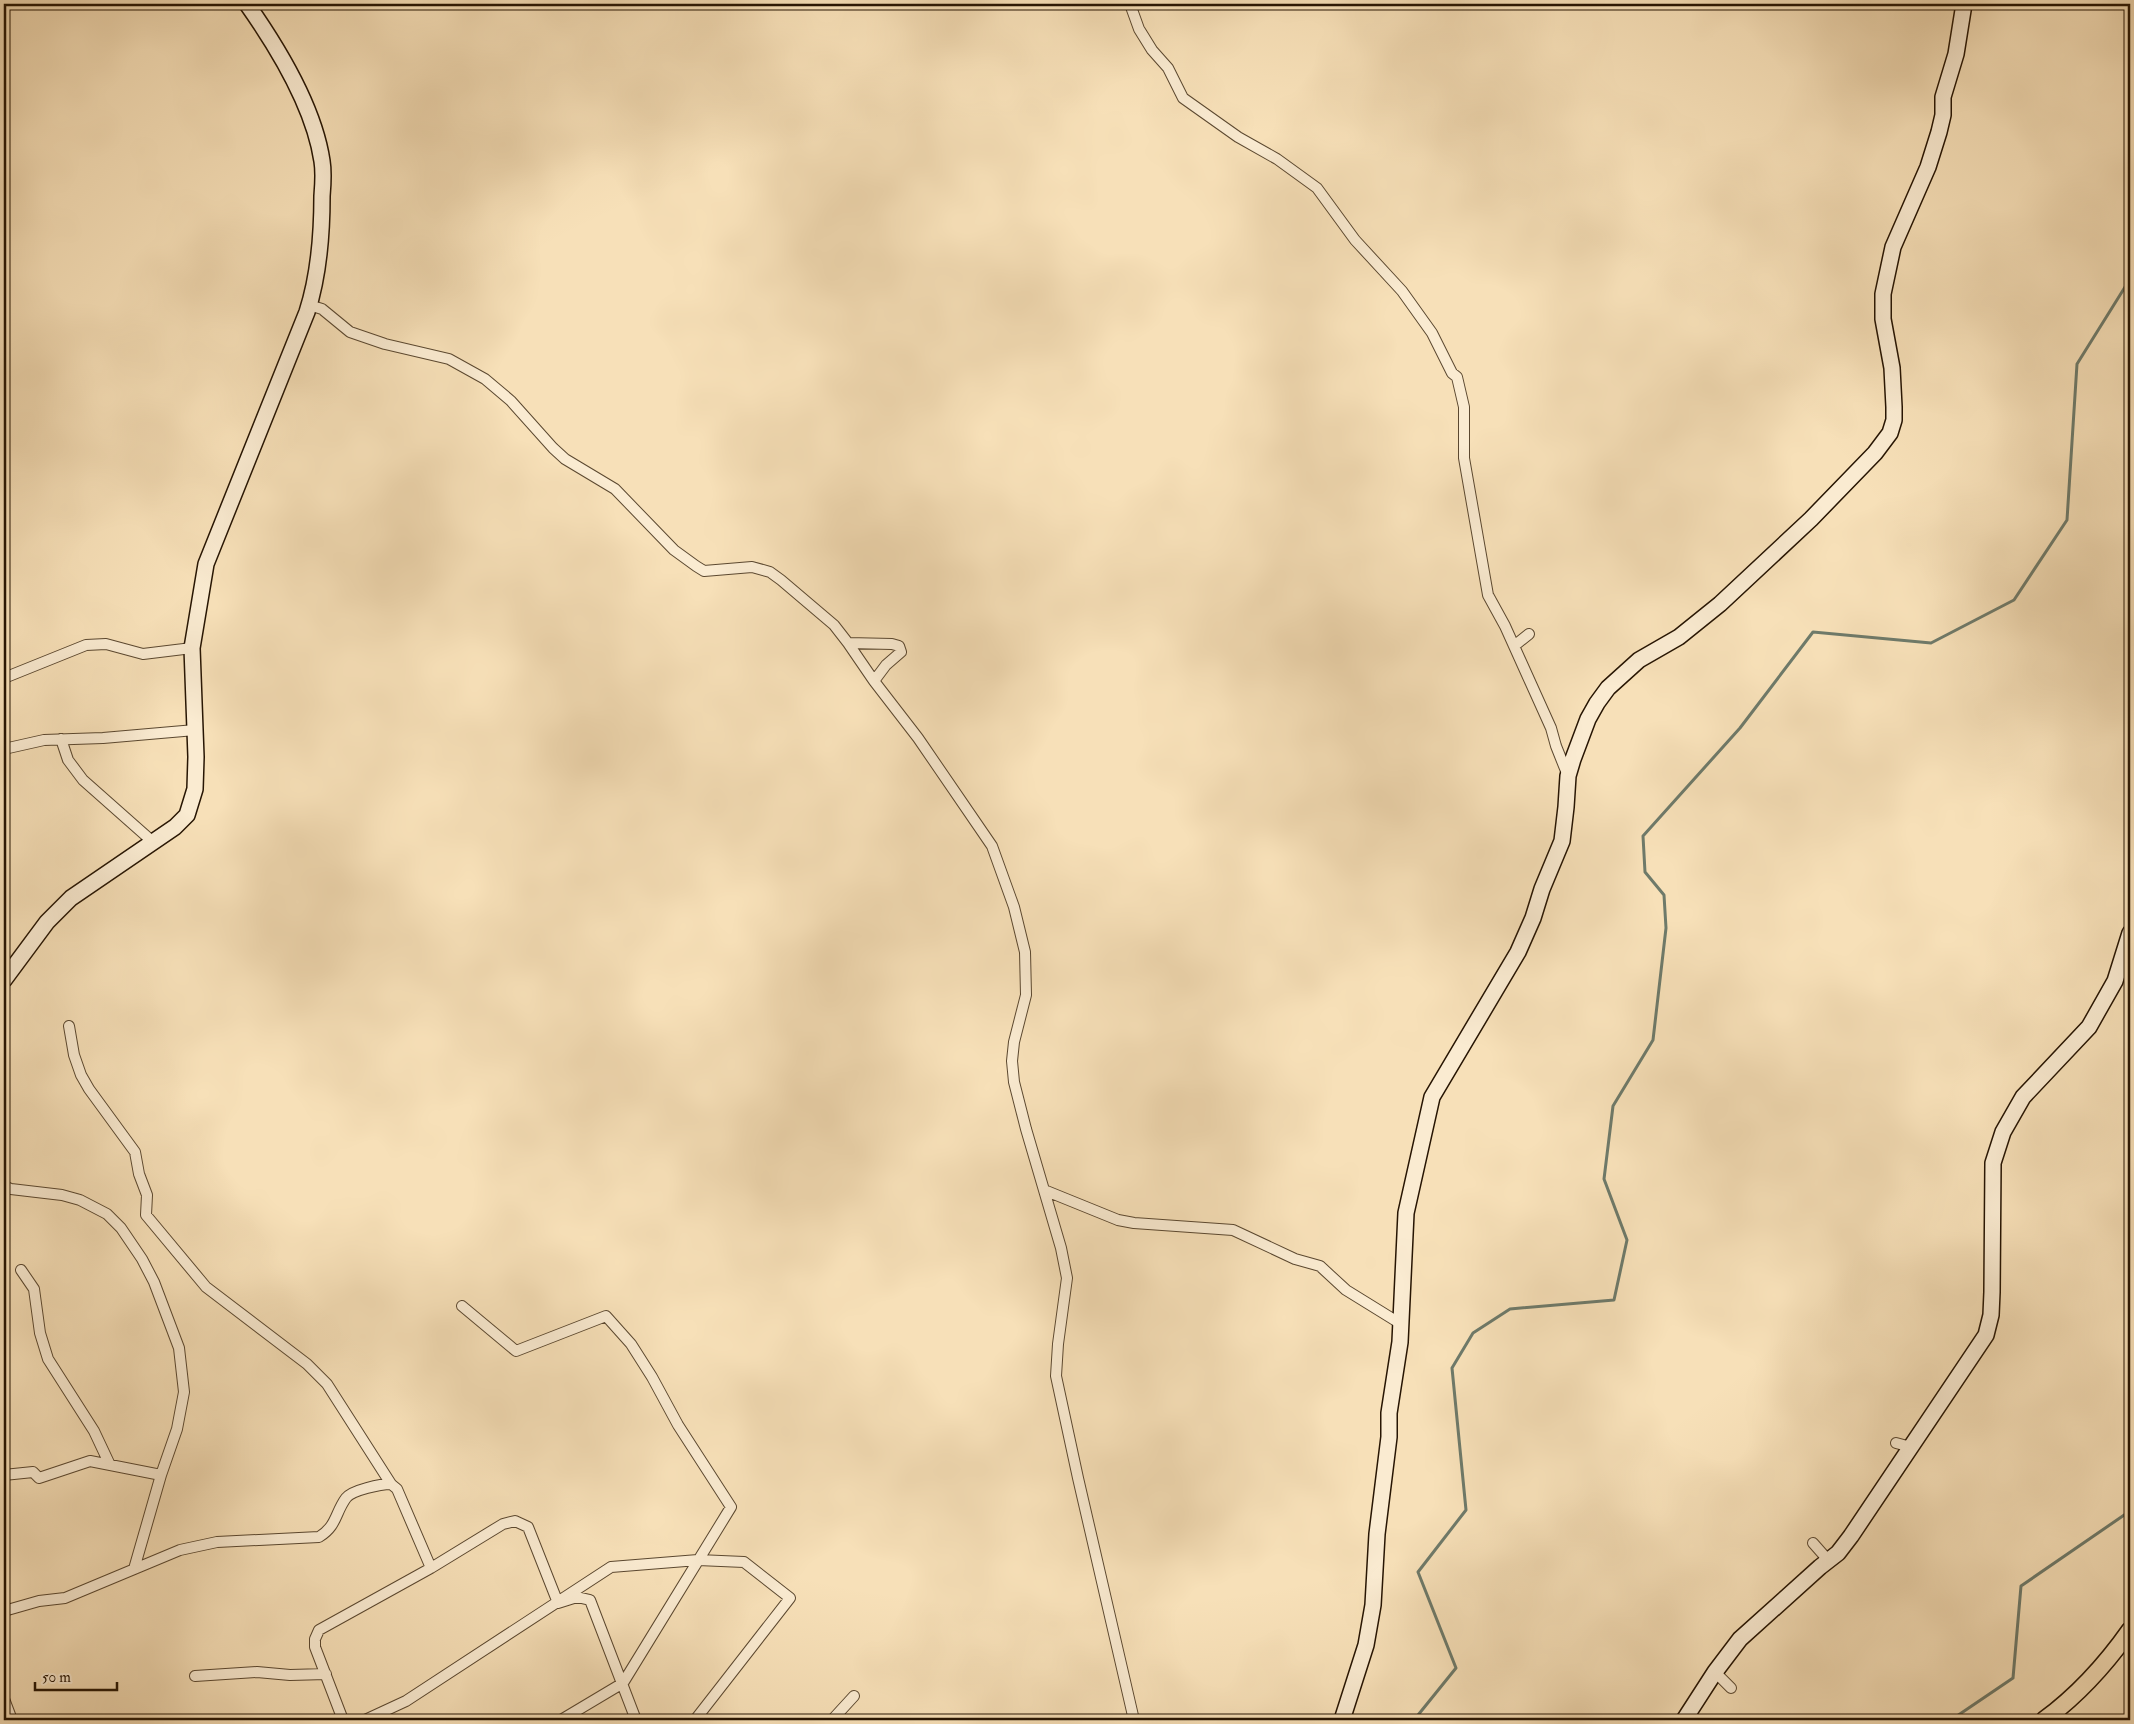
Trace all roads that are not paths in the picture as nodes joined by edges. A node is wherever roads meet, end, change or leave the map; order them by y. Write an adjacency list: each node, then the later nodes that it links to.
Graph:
1 (247, 4): 4 (main road)
2 (1130, 4): 7 (street)
3 (1964, 4): 14 (main road)
4 (309, 304): 6 (street); 8 (main road)
5 (1529, 634): 7 (street)
6 (848, 643): 10 (street); 10 (street)
7 (1514, 646): 14 (street)
8 (192, 648): 9 (street); 11 (main road)
9 (4, 678)
10 (874, 681): 20 (street)
11 (195, 730): 12 (street); 15 (main road)
12 (61, 739): 13 (street); 15 (street)
13 (4, 749)
14 (1568, 776): 23 (main road)
15 (153, 842): 17 (main road)
16 (2130, 933): 25 (main road)
17 (4, 980)
18 (70, 1026): 29 (street)
19 (4, 1186): 28 (street)
20 (1044, 1190): 23 (street); 52 (street)
21 (21, 1270): 26 (street)
22 (462, 1306): 31 (street)
23 (1401, 1324): 53 (main road)
24 (1896, 1443): 25 (street)
25 (1911, 1447): 32 (main road)
26 (110, 1466): 27 (street); 28 (street)
27 (4, 1475)
28 (161, 1475): 33 (street)
29 (391, 1484): 33 (street); 34 (street)
30 (1813, 1543): 32 (street)
31 (698, 1560): 35 (street); 41 (street); 50 (street)
32 (1828, 1560): 38 (main road)
33 (134, 1568): 36 (street)
34 (431, 1568): 35 (street); 39 (street)
35 (558, 1603): 41 (street); 47 (street)
36 (4, 1611)
37 (2130, 1630): 55 (main road)
38 (1715, 1672): 42 (street); 54 (main road)
39 (326, 1674): 40 (street); 46 (street)
40 (195, 1676)
41 (623, 1683): 48 (street); 49 (street)
42 (1731, 1688)
43 (854, 1696): 51 (street)
44 (4, 1700): 45 (street)
45 (12, 1720)
46 (343, 1720)
47 (365, 1720)
48 (561, 1720)
49 (636, 1720)
50 (695, 1720)
51 (832, 1720)
52 (1134, 1720)
53 (1342, 1720)
54 (1684, 1720)
55 (2044, 1720)

